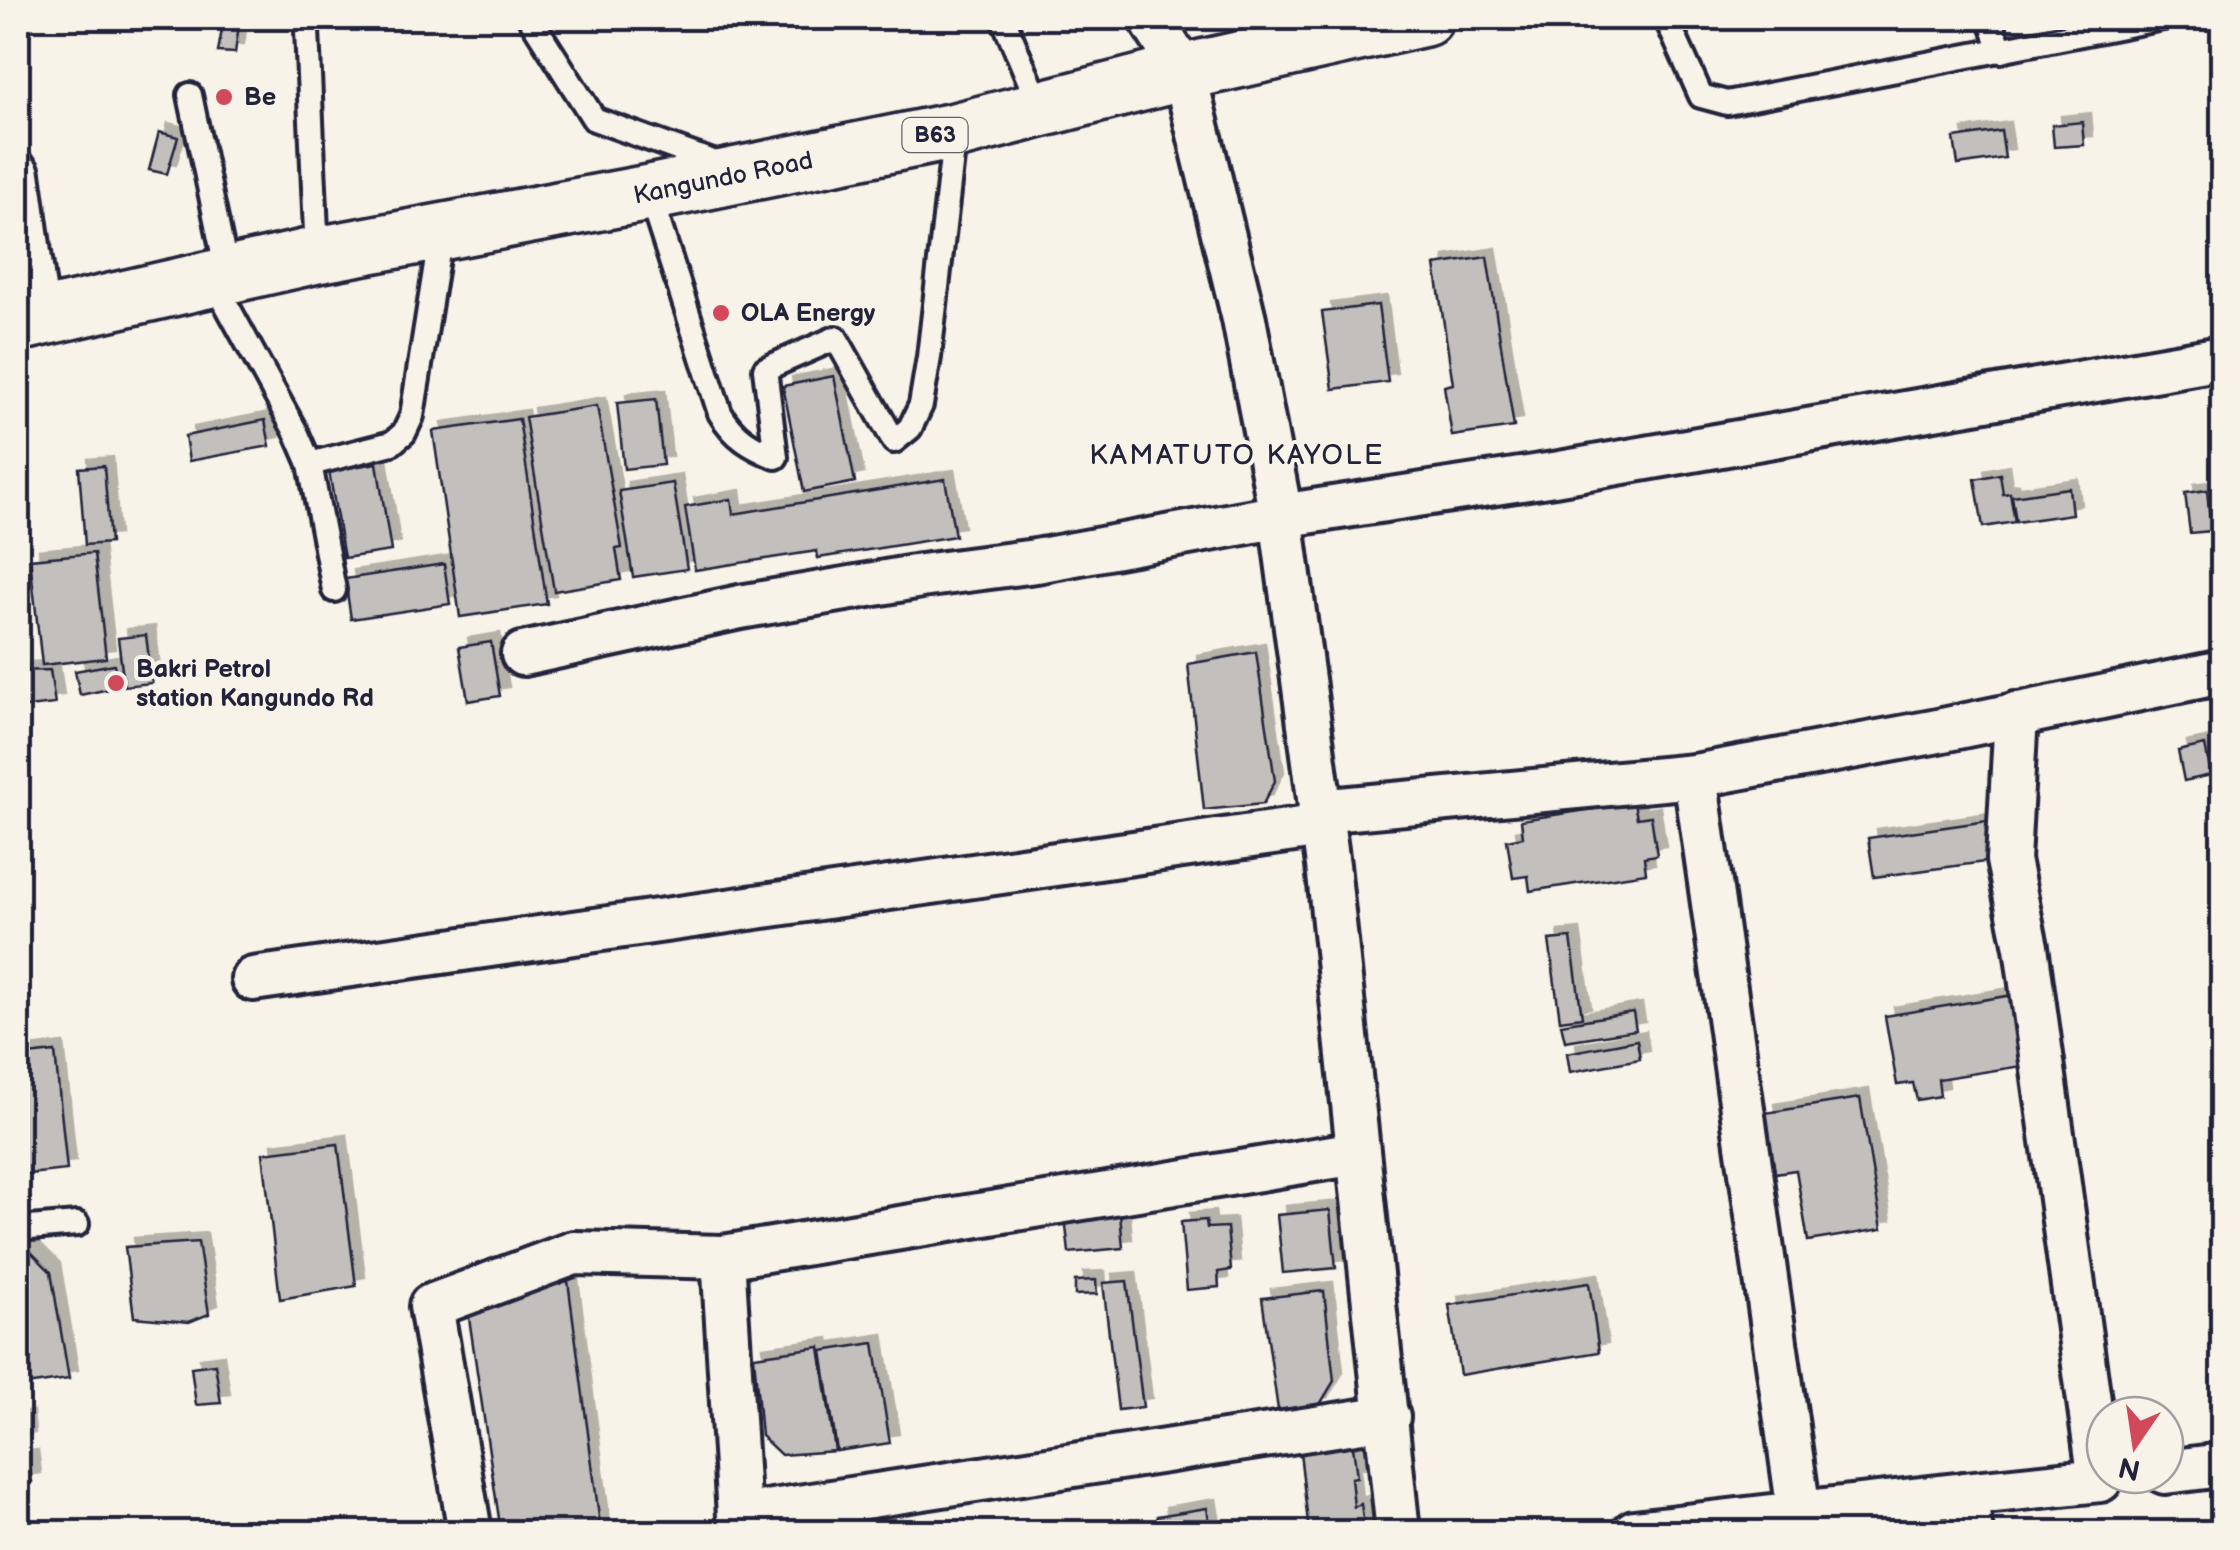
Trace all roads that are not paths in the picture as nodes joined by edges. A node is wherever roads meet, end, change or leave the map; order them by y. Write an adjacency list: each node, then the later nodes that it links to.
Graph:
1 (312, 18): 18 (lane)
2 (530, 18): 14 (lane)
3 (1003, 18): 12 (lane)
4 (1150, 18): 10 (street)
5 (1426, 18): 10 (highway, Kangundo Road / B63)
6 (1666, 18): 9 (lane)
7 (1990, 18): 9 (lane)
8 (2163, 18): 9 (lane)
9 (2001, 52)
10 (1184, 72): 12 (highway, Kangundo Road / B63); 23 (street)
11 (190, 96): 19 (lane)
12 (1042, 108): 13 (highway, Kangundo Road / B63)
13 (955, 131): 14 (highway, Kangundo Road / B63); 16 (lane)
14 (744, 173): 16 (highway, Kangundo Road / B63)
15 (18, 174): 20 (street)
16 (649, 194): 17 (highway, Kangundo Road / B63)
17 (441, 233): 18 (highway, Kangundo Road / B63); 22 (lane)
18 (317, 255): 19 (highway, Kangundo Road / B63)
19 (221, 278): 20 (highway, Kangundo Road / B63); 22 (lane)
20 (28, 320)
21 (2222, 358): 23 (street)
22 (310, 464): 24 (lane)
23 (1281, 516): 25 (street); 29 (street)
24 (334, 590)
25 (524, 654)
26 (2222, 672): 27 (street)
27 (2016, 714): 28 (street); 35 (street)
28 (1695, 776): 29 (street); 40 (street)
29 (1321, 818): 30 (street); 31 (street)
30 (253, 980)
31 (1357, 1153): 34 (street); 36 (street)
32 (77, 1224): 33 (lane)
33 (18, 1229)
34 (724, 1257): 42 (street); 44 (street)
35 (2088, 1395)
36 (1388, 1417): 42 (street); 45 (street)
37 (2222, 1465): 38 (street)
38 (2185, 1470)
39 (2085, 1484): 41 (street)
40 (1799, 1512): 41 (street); 43 (street)
41 (1968, 1513)
42 (740, 1524)
43 (1717, 1527): 46 (street)
44 (470, 1532)
45 (1398, 1532)
46 (1634, 1532)

